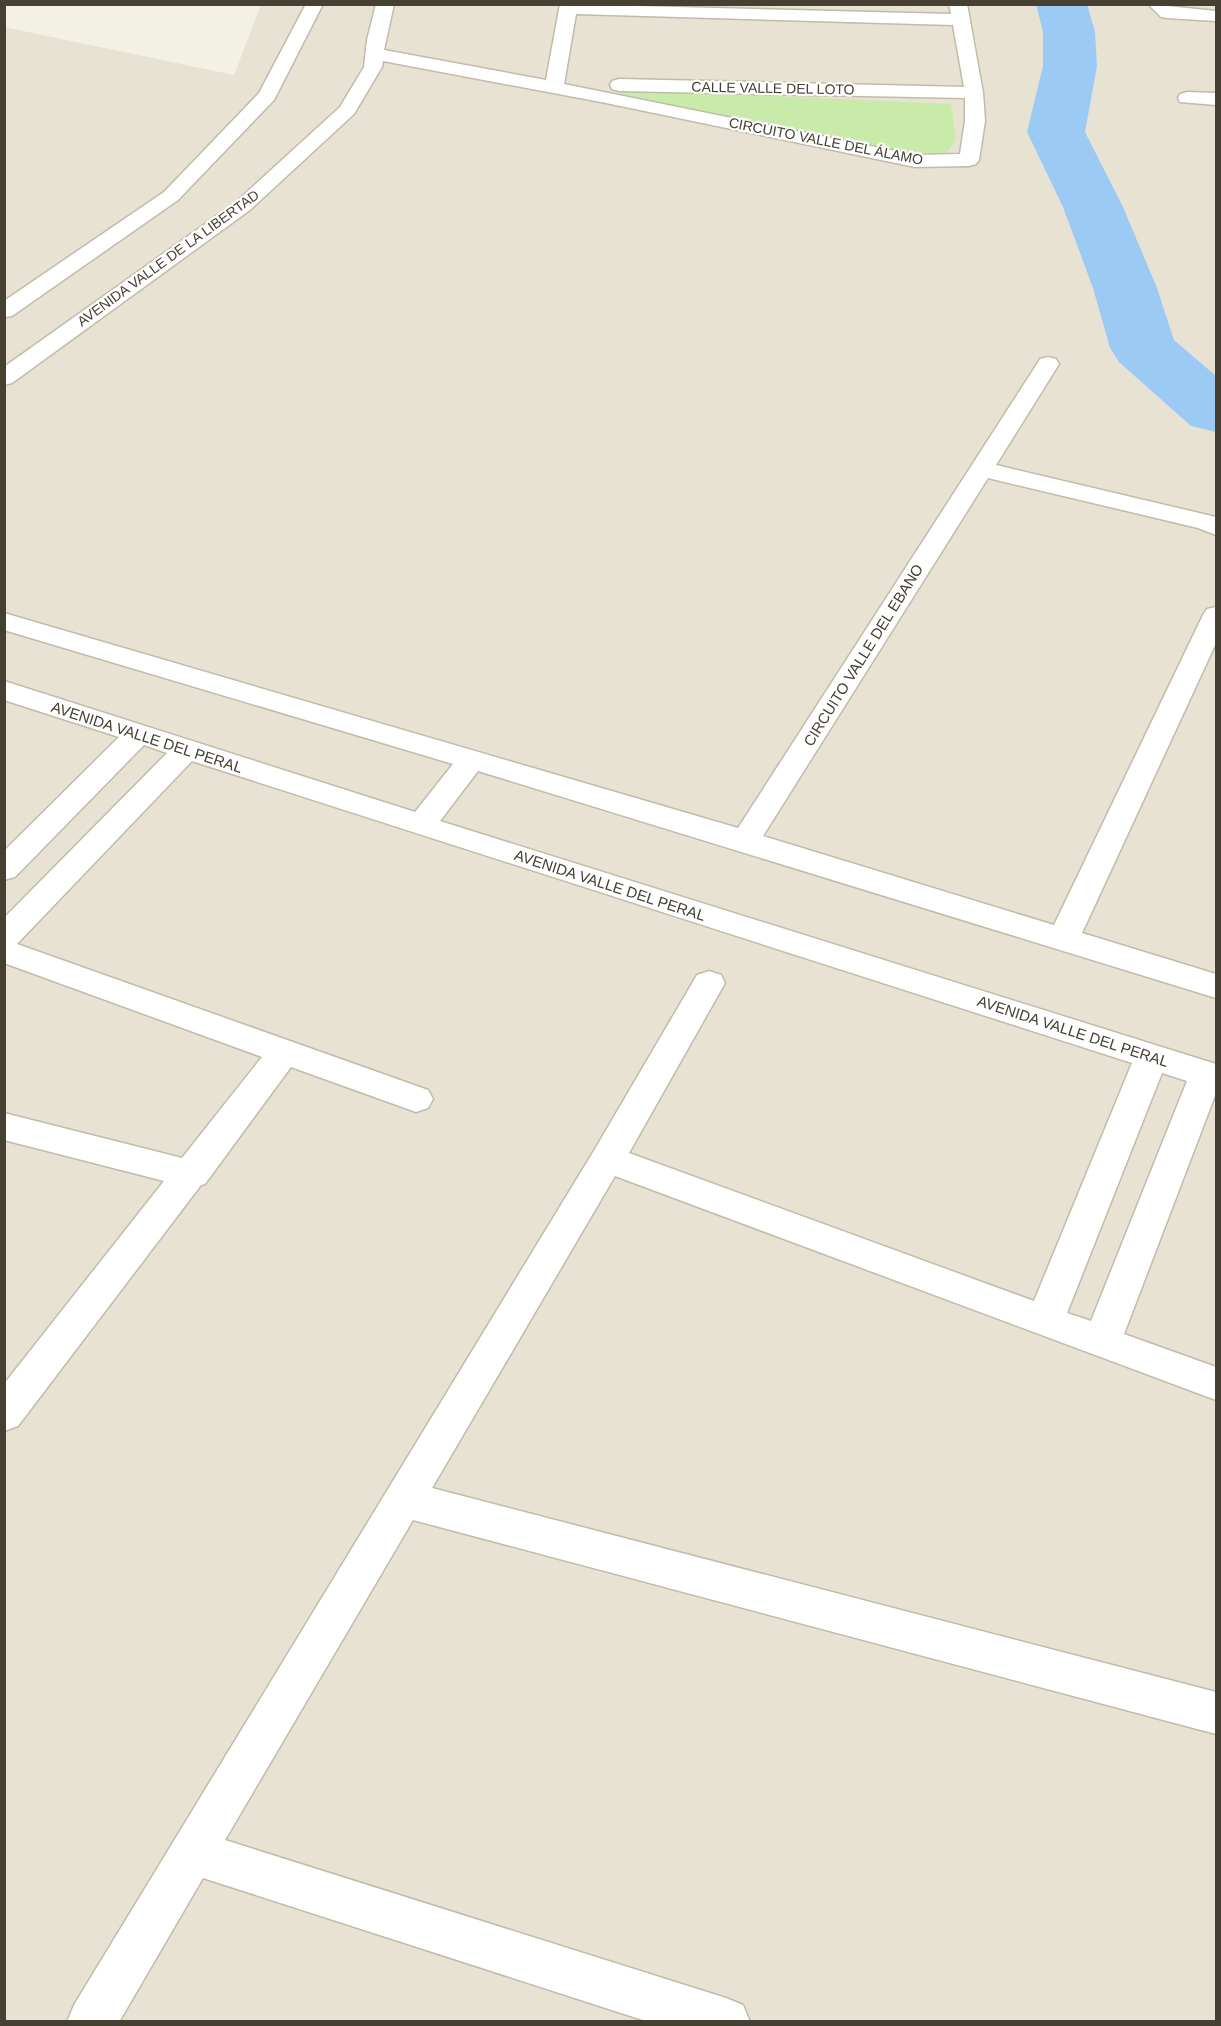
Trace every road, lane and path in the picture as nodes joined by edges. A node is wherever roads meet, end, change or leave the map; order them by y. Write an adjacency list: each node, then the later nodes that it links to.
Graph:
1 (315, 4): 13 (street)
2 (385, 4): 7 (street, AVENIDA VALLE DE LA LIBERTAD)
3 (1156, 4): 6 (street)
4 (569, 7): 5 (street); 8 (street)
5 (960, 12): 10 (street, CIRCUITO VALLE DEL ÁLAMO)
6 (1216, 16)
7 (375, 47): 8 (street, CIRCUITO VALLE DEL ÁLAMO); 15 (street, AVENIDA VALLE DE LA LIBERTAD)
8 (556, 82): 9 (street, CIRCUITO VALLE DEL ÁLAMO)
9 (588, 91): 10 (street, CALLE VALLE DEL LOTO); 10 (street, CIRCUITO VALLE DEL ÁLAMO)
10 (974, 93)
11 (1187, 98): 12 (street)
12 (1216, 99)
13 (4, 311)
14 (1048, 364): 16 (street, CIRCUITO VALLE DEL EBANO)
15 (4, 378)
16 (982, 469): 17 (street); 25 (street, CIRCUITO VALLE DEL EBANO)
17 (1216, 527)
18 (1216, 615): 28 (street)
19 (4, 621): 23 (street)
20 (4, 690): 21 (street, AVENIDA VALLE DEL PERAL)
21 (139, 734): 22 (street, AVENIDA VALLE DEL PERAL); 26 (street)
22 (186, 750): 24 (street, AVENIDA VALLE DEL PERAL); 27 (street)
23 (472, 759): 24 (street); 25 (street)
24 (421, 825): 33 (street, AVENIDA VALLE DEL PERAL)
25 (745, 841): 28 (street)
26 (4, 870)
27 (4, 938)
28 (1063, 940): 31 (street)
29 (4, 951): 32 (street)
30 (709, 982): 37 (street)
31 (1216, 986)
32 (284, 1052): 35 (street); 38 (street)
33 (1152, 1056): 34 (street, AVENIDA VALLE DEL PERAL); 39 (street)
34 (1212, 1075): 40 (street)
35 (416, 1099)
36 (4, 1126): 38 (street)
37 (607, 1159): 39 (street); 43 (street)
38 (192, 1173): 42 (street)
39 (1045, 1322): 40 (street)
40 (1102, 1341): 41 (street)
41 (1216, 1384)
42 (4, 1414)
43 (404, 1498): 44 (street); 45 (street)
44 (1216, 1713)
45 (192, 1852): 46 (street); 47 (street)
46 (90, 2022)
47 (726, 2022)

